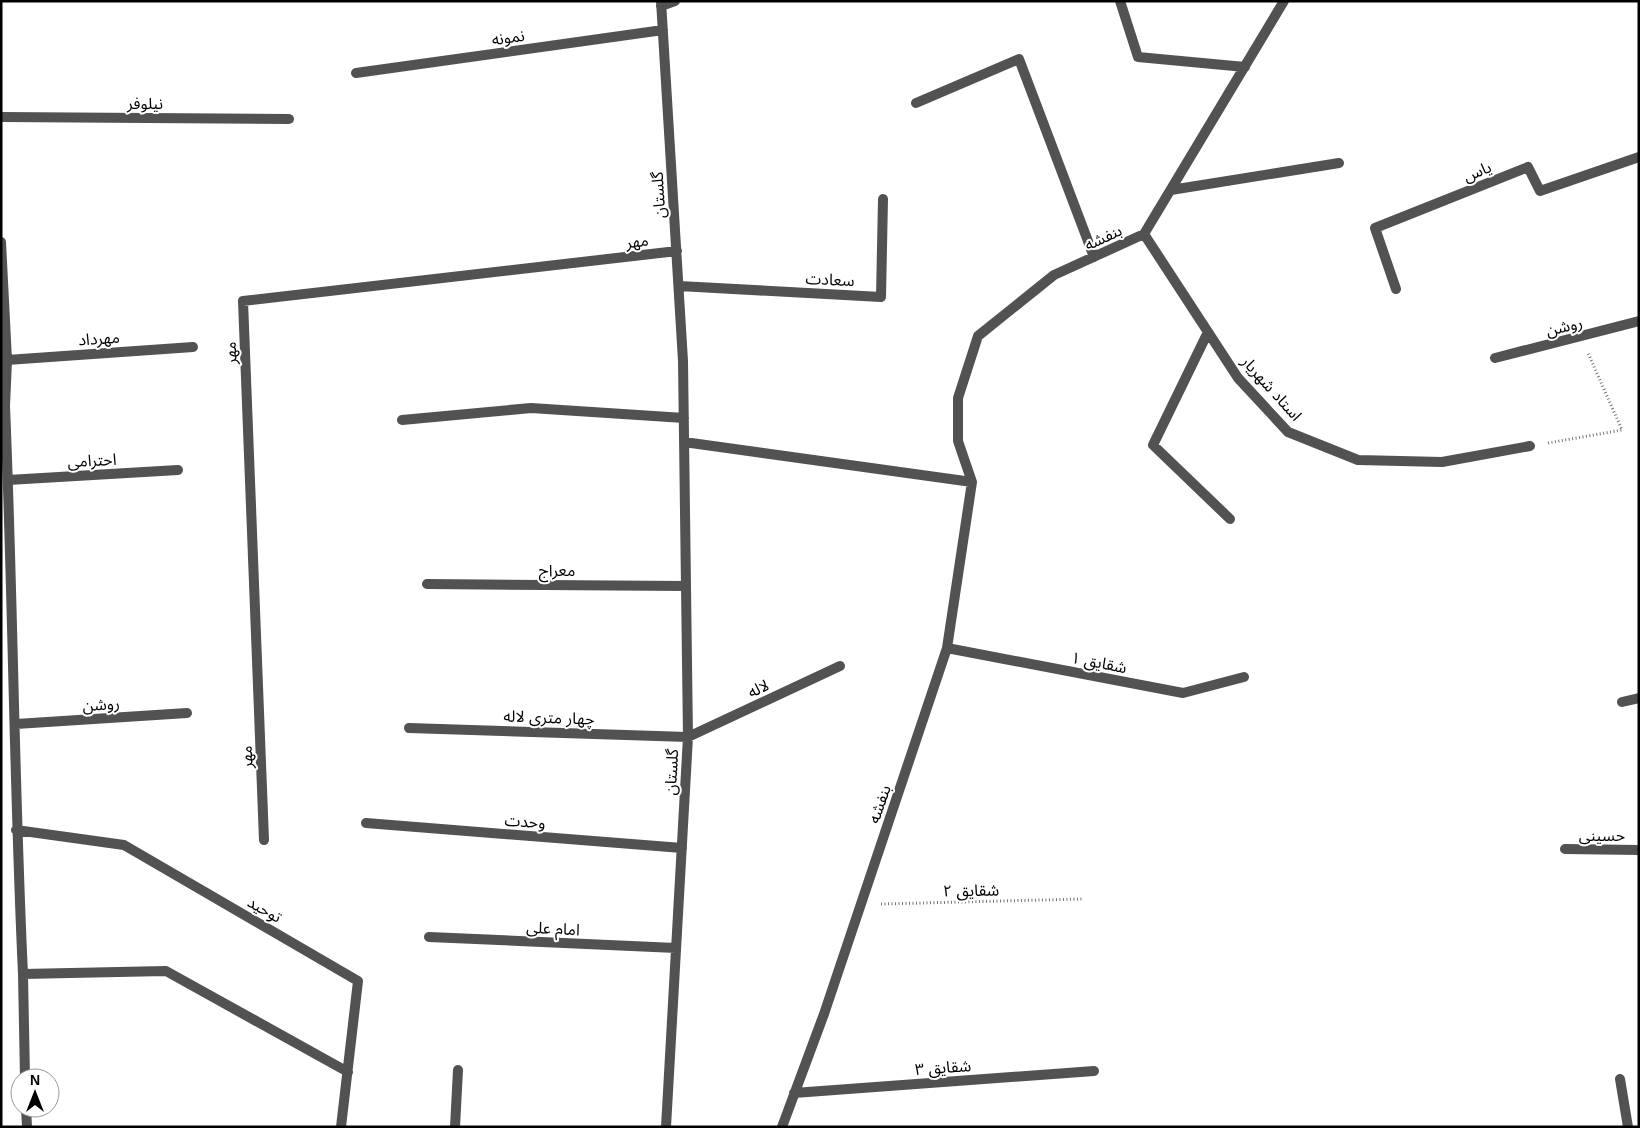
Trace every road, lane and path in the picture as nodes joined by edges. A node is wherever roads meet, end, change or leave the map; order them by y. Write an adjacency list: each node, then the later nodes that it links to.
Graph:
1 (675, 1): 4 (street)
2 (1120, 1): 6 (street)
3 (1284, 1): 6 (street, بنفشه)
4 (661, 4): 5 (street, گلستان)
5 (663, 30): 7 (street, نمونه); 17 (street, گلستان)
6 (1245, 67): 13 (street, بنفشه)
7 (356, 73)
8 (916, 103): 18 (street)
9 (1, 117): 10 (street, نیلوفر)
10 (289, 119)
11 (1639, 157): 20 (street, یاس)
12 (1339, 163): 13 (street)
13 (1171, 190): 15 (street, بنفشه)
14 (883, 199): 19 (street, سعادت)
15 (1144, 234): 18 (street, بنفشه); 22 (street, استاد شهریار)
16 (1, 242): 26 (street)
17 (677, 251): 19 (street, گلستان); 49 (street, مهر)
18 (1094, 257): 33 (street, بنفشه)
19 (679, 286): 27 (street, گلستان)
20 (1396, 289)
21 (1639, 321): 23 (street, روشن)
22 (1208, 332): 30 (street, استاد شهریار); 35 (street)
23 (1581, 337): 25 (street, روشن); 30 (path)
24 (193, 347): 26 (street, مهرداد)
25 (1495, 358)
26 (7, 360): 32 (street)
27 (684, 418): 28 (street); 29 (street, گلستان)
28 (402, 420)
29 (684, 442): 33 (street); 37 (street, گلستان)
30 (1530, 446)
31 (178, 470): 32 (street, احترامی)
32 (8, 480): 34 (street)
33 (972, 482): 38 (street, بنفشه)
34 (4, 498): 44 (street)
35 (1230, 519)
36 (427, 584): 37 (street, معراج)
37 (686, 586): 46 (street, گلستان)
38 (947, 648): 40 (street, شقایق ۱); 54 (street, بنفشه)
39 (840, 666): 46 (street, لاله)
40 (1244, 677)
41 (1639, 698): 42 (street)
42 (1622, 702)
43 (187, 713): 44 (street, روشن)
44 (16, 724): 48 (street)
45 (409, 728): 46 (street, چهار متری لاله)
46 (688, 737): 50 (street, گلستان)
47 (366, 823): 50 (street, وحدت)
48 (16, 830): 57 (street); 60 (street, توحید)
49 (264, 840)
50 (682, 848): 56 (street, گلستان)
51 (1565, 849): 52 (street, حسینی)
52 (1639, 850)
53 (1082, 899): 54 (path, شقایق ۲)
54 (860, 905): 63 (street, بنفشه)
55 (428, 937): 56 (street, امام علی)
56 (676, 948): 66 (street, گلستان)
57 (23, 974): 58 (street); 60 (street)
58 (25, 1068)
59 (458, 1070): 65 (street)
60 (348, 1072): 64 (street, توحید)
61 (1094, 1072): 63 (street, شقایق ۳)
62 (1620, 1079): 68 (street)
63 (794, 1093): 67 (street, بنفشه)
64 (341, 1127)
65 (455, 1127)
66 (666, 1127)
67 (782, 1127)
68 (1628, 1127)

